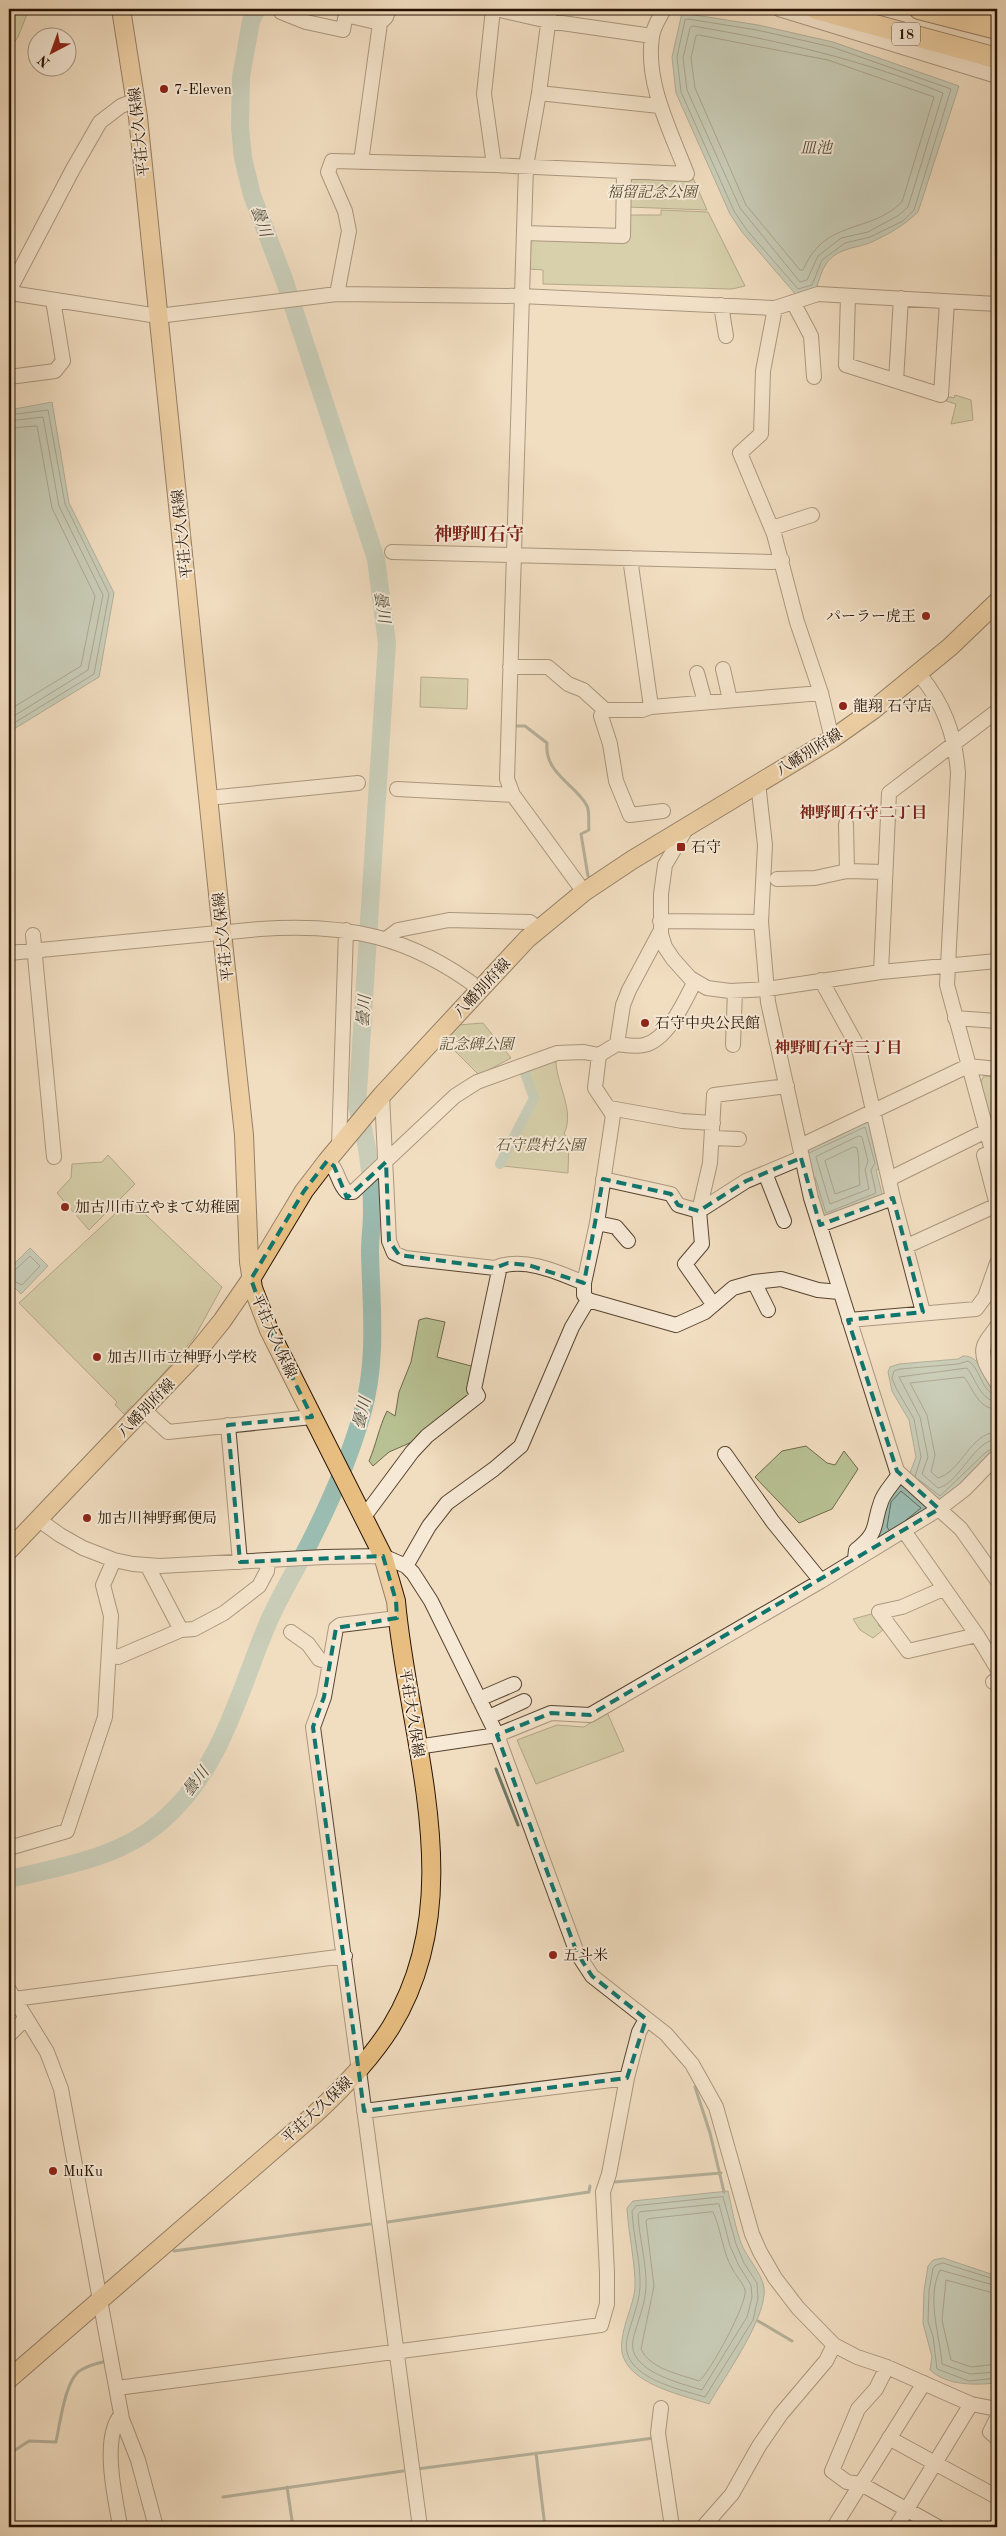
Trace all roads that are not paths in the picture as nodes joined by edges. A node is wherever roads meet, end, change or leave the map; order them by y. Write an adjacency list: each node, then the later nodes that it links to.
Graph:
1 (122, 9): 20 (main road, 平荘大久保線)
2 (388, 9): 13 (street)
3 (495, 9): 12 (street); 23 (street)
4 (664, 9): 15 (street)
5 (780, 9): 18 (street)
6 (816, 9): 17 (highway, 18)
7 (850, 9): 16 (highway, 18)
8 (919, 9): 14 (highway, 18)
9 (985, 9): 11 (highway)
10 (281, 12): 13 (street)
11 (997, 12)
12 (549, 15): 15 (street); 19 (street)
13 (380, 23): 22 (street)
14 (997, 28)
15 (652, 36): 21 (street)
16 (997, 44)
17 (997, 58)
18 (997, 76)
19 (539, 93): 21 (street); 24 (street)
20 (136, 100): 27 (street); 38 (main road, 平荘大久保線)
21 (659, 106): 25 (street)
22 (361, 162): 23 (street); 28 (street)
23 (494, 165): 24 (street)
24 (526, 166): 25 (street); 26 (street)
25 (624, 172): 26 (street)
26 (524, 233): 29 (street)
27 (9, 289): 32 (street)
28 (337, 294): 29 (street); 38 (street)
29 (522, 296): 35 (street); 46 (street)
30 (848, 296): 31 (street); 33 (street); 42 (street)
31 (901, 298): 34 (street); 42 (street)
32 (53, 300): 38 (street); 40 (street)
33 (793, 302): 37 (street); 41 (street)
34 (948, 302): 36 (street); 42 (street)
35 (721, 304): 37 (street); 39 (street)
36 (997, 304)
37 (775, 308): 44 (street)
38 (158, 316): 66 (main road, 平荘大久保線)
39 (726, 336)
40 (9, 377)
41 (814, 377)
42 (896, 381)
43 (812, 515): 44 (street)
44 (772, 528): 48 (street)
45 (392, 552): 46 (street)
46 (516, 555): 47 (street); 50 (street)
47 (630, 558): 48 (street); 57 (street)
48 (782, 560): 54 (street)
49 (997, 602): 53 (main road, 八幡別府線)
50 (510, 667): 58 (street); 65 (street)
51 (723, 669): 55 (street)
52 (697, 673): 56 (street)
53 (919, 674): 60 (main road, 八幡別府線); 61 (street)
54 (821, 693): 55 (street); 60 (street)
55 (730, 700): 56 (street)
56 (704, 702): 57 (street)
57 (651, 707): 58 (street)
58 (605, 710): 67 (street)
59 (997, 711): 61 (street)
60 (832, 739): 63 (main road, 八幡別府線)
61 (956, 744): 71 (street); 84 (street)
62 (358, 783): 66 (street)
63 (758, 783): 69 (main road, 八幡別府線); 74 (street)
64 (397, 789): 65 (street)
65 (513, 795): 73 (street)
66 (208, 798): 78 (main road, 平荘大久保線)
67 (663, 811)
68 (846, 824): 70 (street)
69 (686, 828): 73 (main road, 八幡別府線); 75 (street)
70 (847, 870): 71 (street); 72 (street)
71 (884, 872): 85 (street)
72 (777, 879)
73 (584, 892): 76 (main road, 八幡別府線)
74 (761, 922): 75 (street); 89 (street)
75 (661, 926): 87 (street); 93 (street)
76 (538, 929): 80 (street); 88 (main road, 八幡別府線)
77 (346, 930): 78 (street); 80 (street); 107 (street)
78 (222, 933): 81 (street); 126 (main road, 平荘大久保線)
79 (33, 935): 81 (street)
80 (386, 939): 88 (street)
81 (34, 950): 82 (street); 109 (street)
82 (9, 953)
83 (997, 961): 84 (street)
84 (949, 967): 85 (street); 91 (street)
85 (881, 972): 86 (street)
86 (821, 980): 89 (street); 101 (street)
87 (695, 981): 90 (street); 93 (street)
88 (480, 990): 99 (main road, 八幡別府線)
89 (767, 990): 90 (street); 98 (street)
90 (735, 991): 94 (street)
91 (955, 1018): 92 (street); 96 (street)
92 (997, 1021)
93 (617, 1044): 95 (street)
94 (733, 1045)
95 (599, 1056): 100 (street); 111 (street)
96 (968, 1066): 97 (street); 101 (street); 103 (street)
97 (997, 1069)
98 (786, 1086): 102 (street); 108 (street)
99 (382, 1095): 107 (main road, 八幡別府線); 111 (street)
100 (610, 1108): 102 (street); 114 (street)
101 (872, 1112): 108 (street); 115 (street)
102 (713, 1123): 104 (street)
103 (986, 1132): 106 (street); 112 (street)
104 (712, 1138): 105 (street); 118 (street)
105 (739, 1139)
106 (972, 1140): 115 (street); 117 (street)
107 (339, 1146): 110 (main road, 八幡別府線)
108 (801, 1152): 113 (street); 121 (street)
109 (54, 1157)
110 (327, 1161): 111 (street); 126 (main road, 八幡別府線)
111 (386, 1162): 125 (street)
112 (997, 1168)
113 (765, 1172): 118 (street); 119 (street)
114 (604, 1179): 118 (street); 120 (street)
115 (889, 1179): 116 (street)
116 (893, 1198): 121 (street); 123 (street)
117 (997, 1205): 123 (street)
118 (699, 1211): 131 (street)
119 (784, 1221)
120 (597, 1223): 122 (street); 128 (street)
121 (820, 1225): 129 (street)
122 (628, 1240)
123 (907, 1246): 133 (street)
124 (997, 1263): 133 (street)
125 (500, 1266): 128 (street); 144 (street)
126 (251, 1279): 137 (main road, 八幡別府線); 138 (main road, 平荘大久保線)
127 (754, 1282): 129 (street); 131 (street); 132 (street)
128 (584, 1283): 130 (street)
129 (839, 1292): 134 (street)
130 (588, 1300): 131 (street); 154 (street)
131 (713, 1304)
132 (768, 1310)
133 (923, 1312): 134 (street)
134 (849, 1320): 142 (street)
135 (997, 1328): 136 (street)
136 (997, 1383)
137 (144, 1410): 139 (street); 145 (main road, 八幡別府線)
138 (312, 1416): 139 (street); 144 (main road, 平荘大久保線)
139 (228, 1426): 152 (street)
140 (725, 1454): 156 (street)
141 (997, 1456): 143 (street)
142 (899, 1474): 143 (street); 151 (street)
143 (939, 1509): 146 (street); 155 (street)
144 (362, 1515): 148 (main road, 平荘大久保線)
145 (39, 1520): 147 (main road, 八幡別府線); 149 (street)
146 (904, 1531): 151 (street); 157 (street)
147 (9, 1550)
148 (383, 1556): 150 (street); 154 (street); 158 (main road, 平荘大久保線)
149 (114, 1560): 153 (street); 162 (street)
150 (272, 1560): 152 (street); 159 (street)
151 (855, 1560): 156 (street)
152 (240, 1562): 153 (street)
153 (147, 1565): 159 (street)
154 (406, 1566): 166 (street)
155 (997, 1579)
156 (821, 1581): 169 (street)
157 (944, 1589): 161 (street); 161 (street)
158 (397, 1618): 163 (street); 170 (main road, 平荘大久保線)
159 (181, 1630): 162 (street)
160 (291, 1632): 163 (street)
161 (977, 1635): 164 (street)
162 (109, 1654): 171 (street)
163 (330, 1663): 172 (street)
164 (997, 1668)
165 (514, 1684): 166 (street)
166 (479, 1699): 168 (street)
167 (524, 1701): 168 (street)
168 (489, 1717): 169 (street)
169 (497, 1735): 170 (street); 175 (street)
170 (417, 1747): 177 (main road, 平荘大久保線)
171 (9, 1848)
172 (345, 1956): 173 (street); 177 (street)
173 (11, 1994): 174 (street)
174 (26, 2018): 176 (street); 180 (street)
175 (646, 2019): 178 (street); 181 (street)
176 (9, 2035)
177 (359, 2069): 179 (street); 180 (main road, 平荘大久保線)
178 (627, 2078): 179 (street); 182 (street)
179 (364, 2112): 182 (street)
180 (100, 2302): 184 (main road, 平荘大久保線); 186 (street)
181 (834, 2345): 183 (street); 202 (street)
182 (396, 2351): 186 (street); 200 (street)
183 (887, 2367): 185 (street); 195 (street)
184 (9, 2379)
185 (924, 2383): 187 (street); 192 (street)
186 (117, 2388): 190 (street)
187 (971, 2404): 189 (street); 194 (street)
188 (661, 2408): 201 (street)
189 (997, 2409)
190 (121, 2415): 198 (street); 199 (street)
191 (997, 2418): 193 (street)
192 (890, 2438): 194 (street); 195 (street)
193 (997, 2438)
194 (936, 2463): 196 (street); 197 (street)
195 (861, 2484): 197 (street); 203 (street)
196 (997, 2496)
197 (907, 2510): 204 (street); 205 (street)
198 (119, 2520)
199 (156, 2527)
200 (420, 2527)
201 (672, 2527)
202 (703, 2527)
203 (834, 2527)
204 (896, 2527)
205 (938, 2527)

